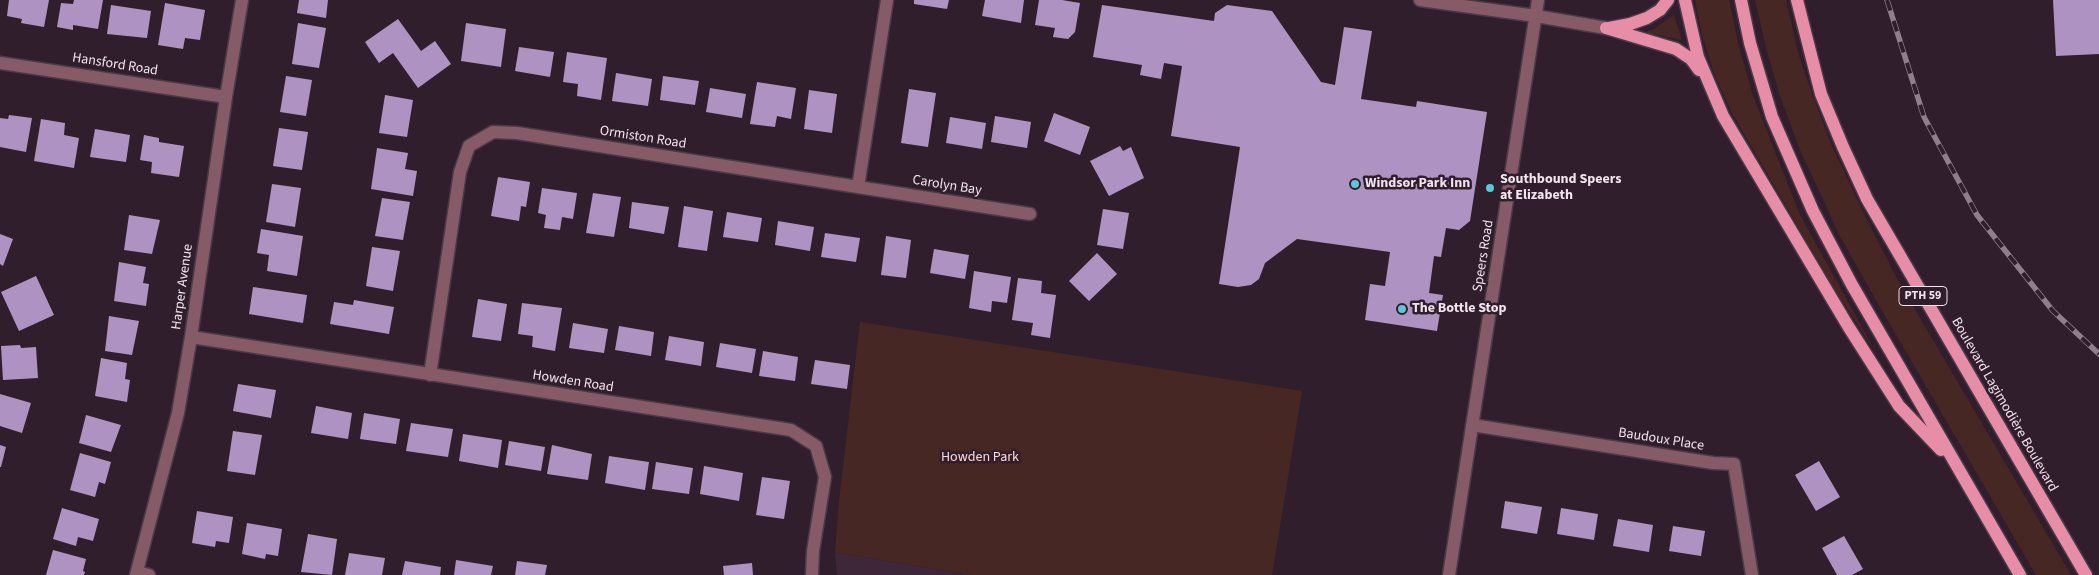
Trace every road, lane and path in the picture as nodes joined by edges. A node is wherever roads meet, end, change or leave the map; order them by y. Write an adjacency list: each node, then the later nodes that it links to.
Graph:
1 (242, 0): 13 (street, Harper Avenue)
2 (887, 0): 14 (street)
3 (1420, 0): 9 (street)
4 (1538, 0): 9 (street, Speers Road)
5 (1668, 0): 10 (main road)
6 (1685, 0): 12 (main road)
7 (1742, 0): 19 (main road)
8 (1797, 0): 25 (main road, Boulevard Lagimodière Boulevard / PTH 59)
9 (1536, 16): 10 (street); 18 (street, Speers Road)
10 (1606, 28): 12 (main road)
11 (0, 63): 13 (street, Hansford Road)
12 (1707, 80): 19 (main road)
13 (226, 97): 16 (street, Harper Avenue)
14 (858, 187): 15 (street, Carolyn Bay); 17 (street, Ormiston Road)
15 (1030, 214)
16 (191, 337): 17 (street, Howden Road); 20 (street, Harper Avenue)
17 (430, 375): 21 (street, Howden Road)
18 (1472, 426): 22 (street, Speers Road); 23 (street, Baudoux Place)
19 (1955, 465): 24 (main road)
20 (140, 574)
21 (812, 575)
22 (1449, 575)
23 (1752, 575)
24 (2020, 575)
25 (2086, 575)

